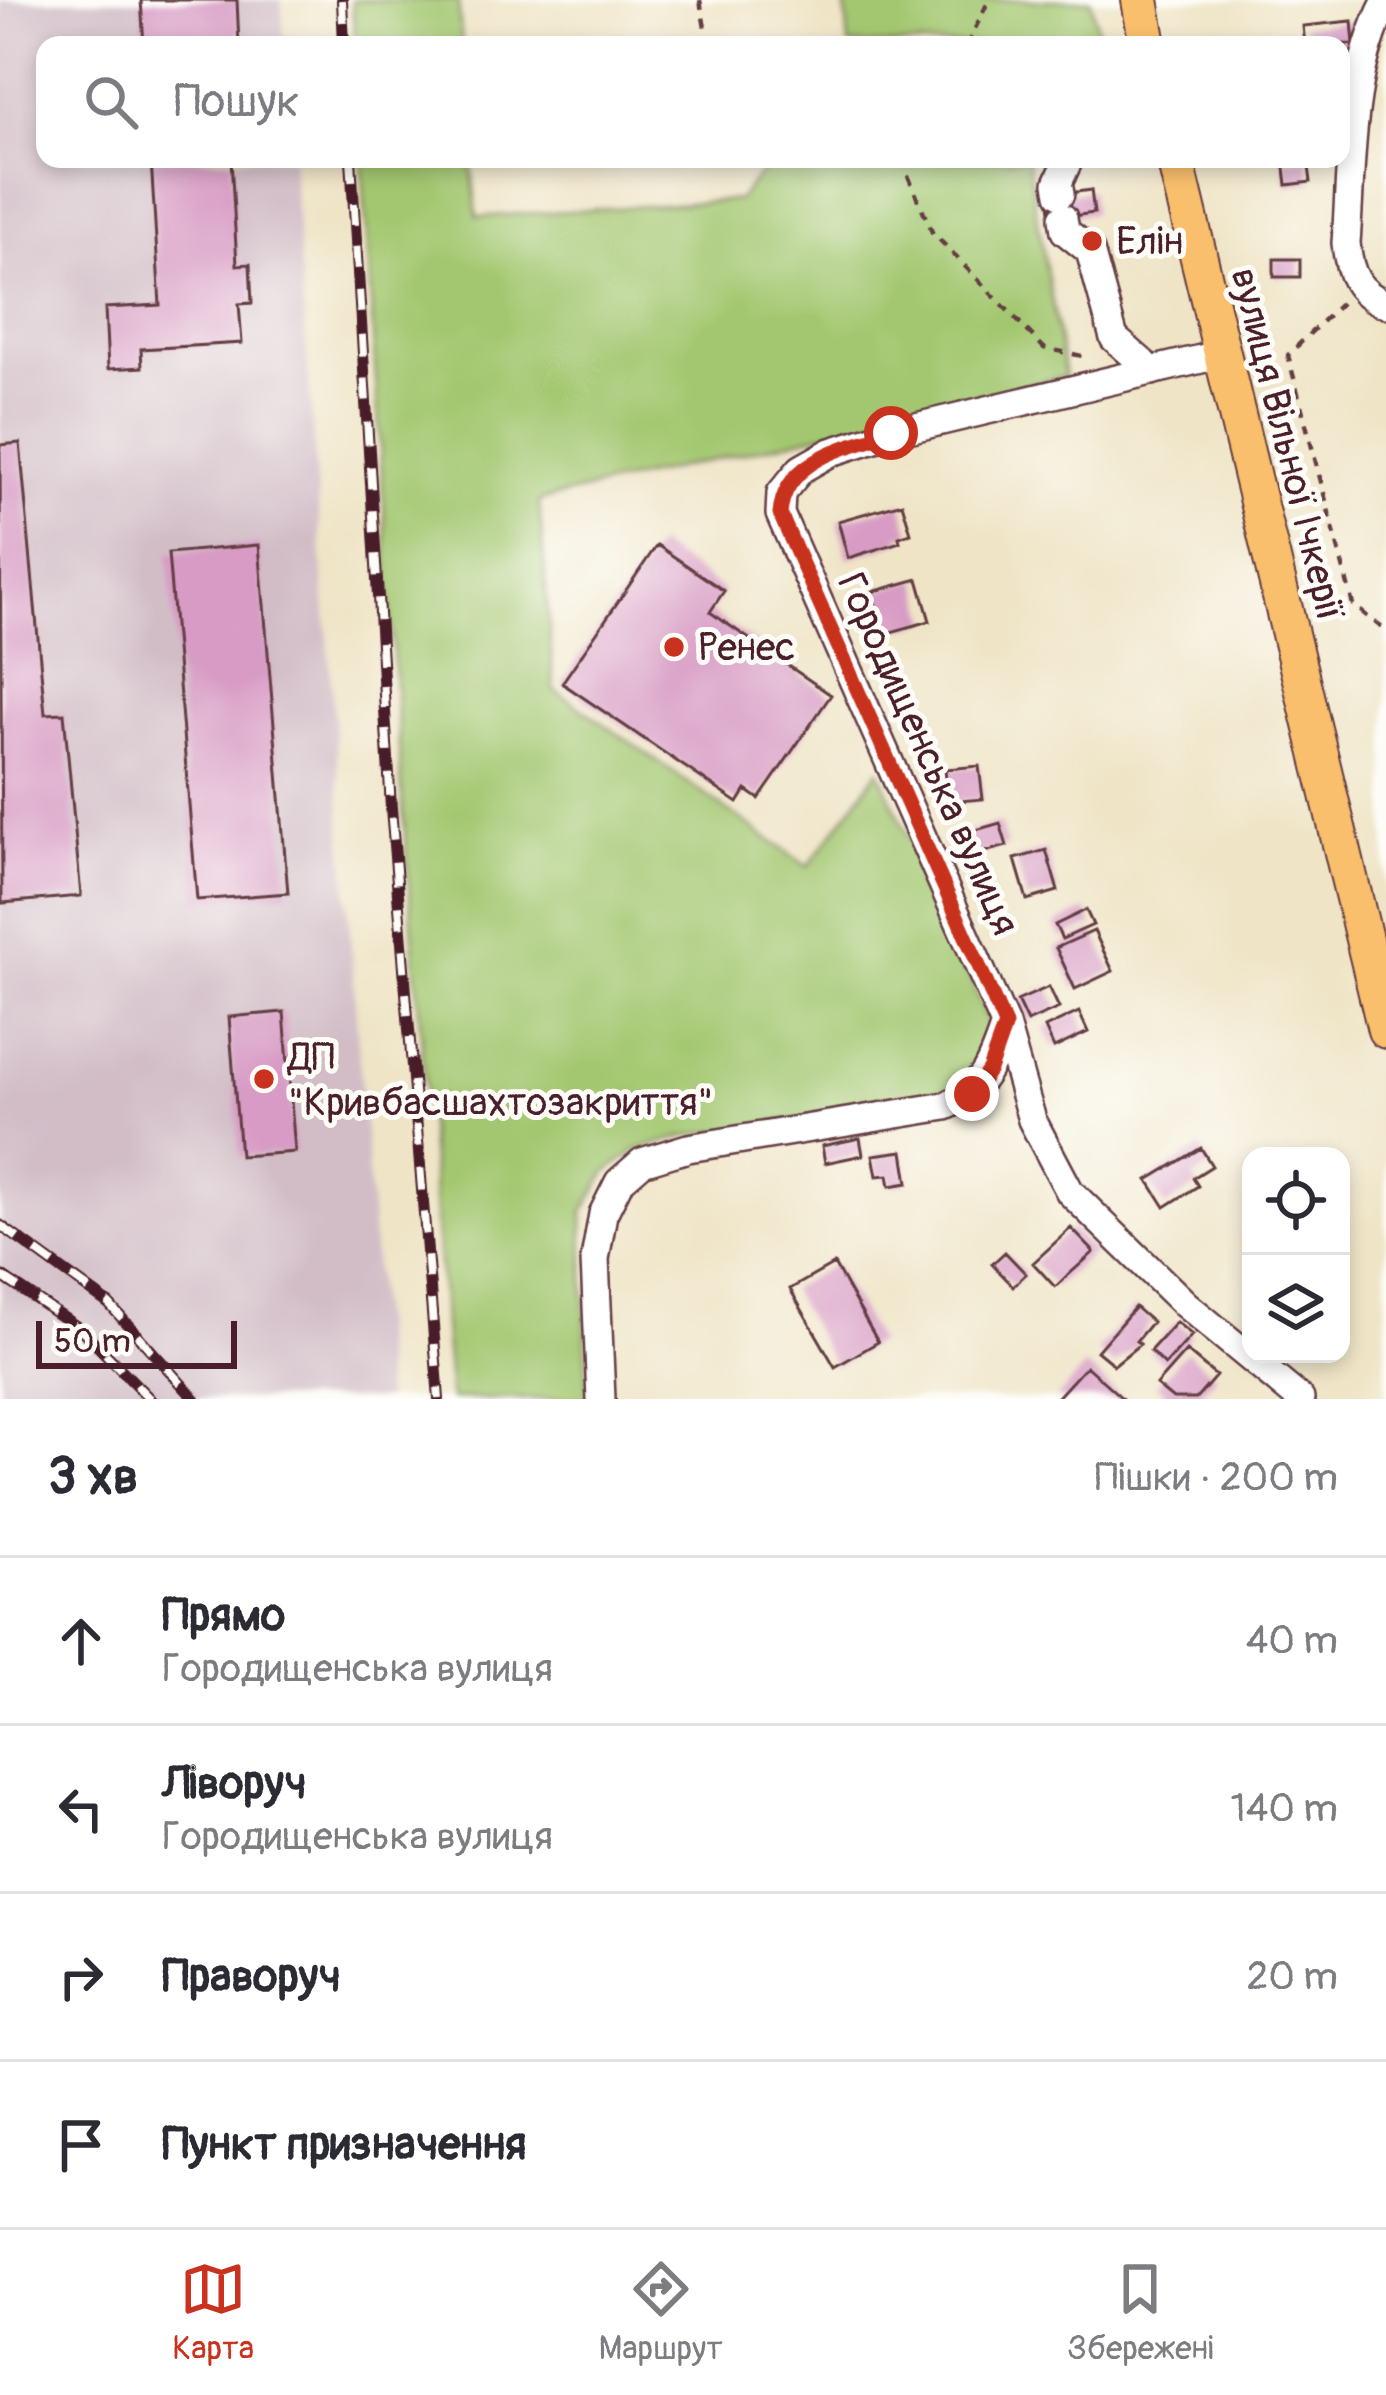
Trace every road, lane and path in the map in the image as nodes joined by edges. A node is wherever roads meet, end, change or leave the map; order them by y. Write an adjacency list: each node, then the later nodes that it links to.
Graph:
1 (700, 0): 5 (path)
2 (989, 0): 6 (path)
3 (1140, 0): 7 (main road)
4 (1386, 2): 11 (street)
5 (706, 36)
6 (971, 36)
7 (1146, 36)
8 (906, 168): 14 (path)
9 (1065, 168): 15 (street)
10 (1177, 168): 13 (main road, вулиця Вільної Ічкерії)
11 (1358, 286): 12 (street); 16 (path)
12 (1386, 304)
13 (1222, 354): 15 (street, Городищенська вулиця); 18 (main road, вулиця Вільної Ічкерії)
14 (1087, 357)
15 (1152, 371): 17 (street, Городищенська вулиця)
16 (1386, 632)
17 (1005, 1025): 19 (street); 20 (street, Городищенська вулиця)
18 (1386, 1030)
19 (601, 1399)
20 (1300, 1399)

